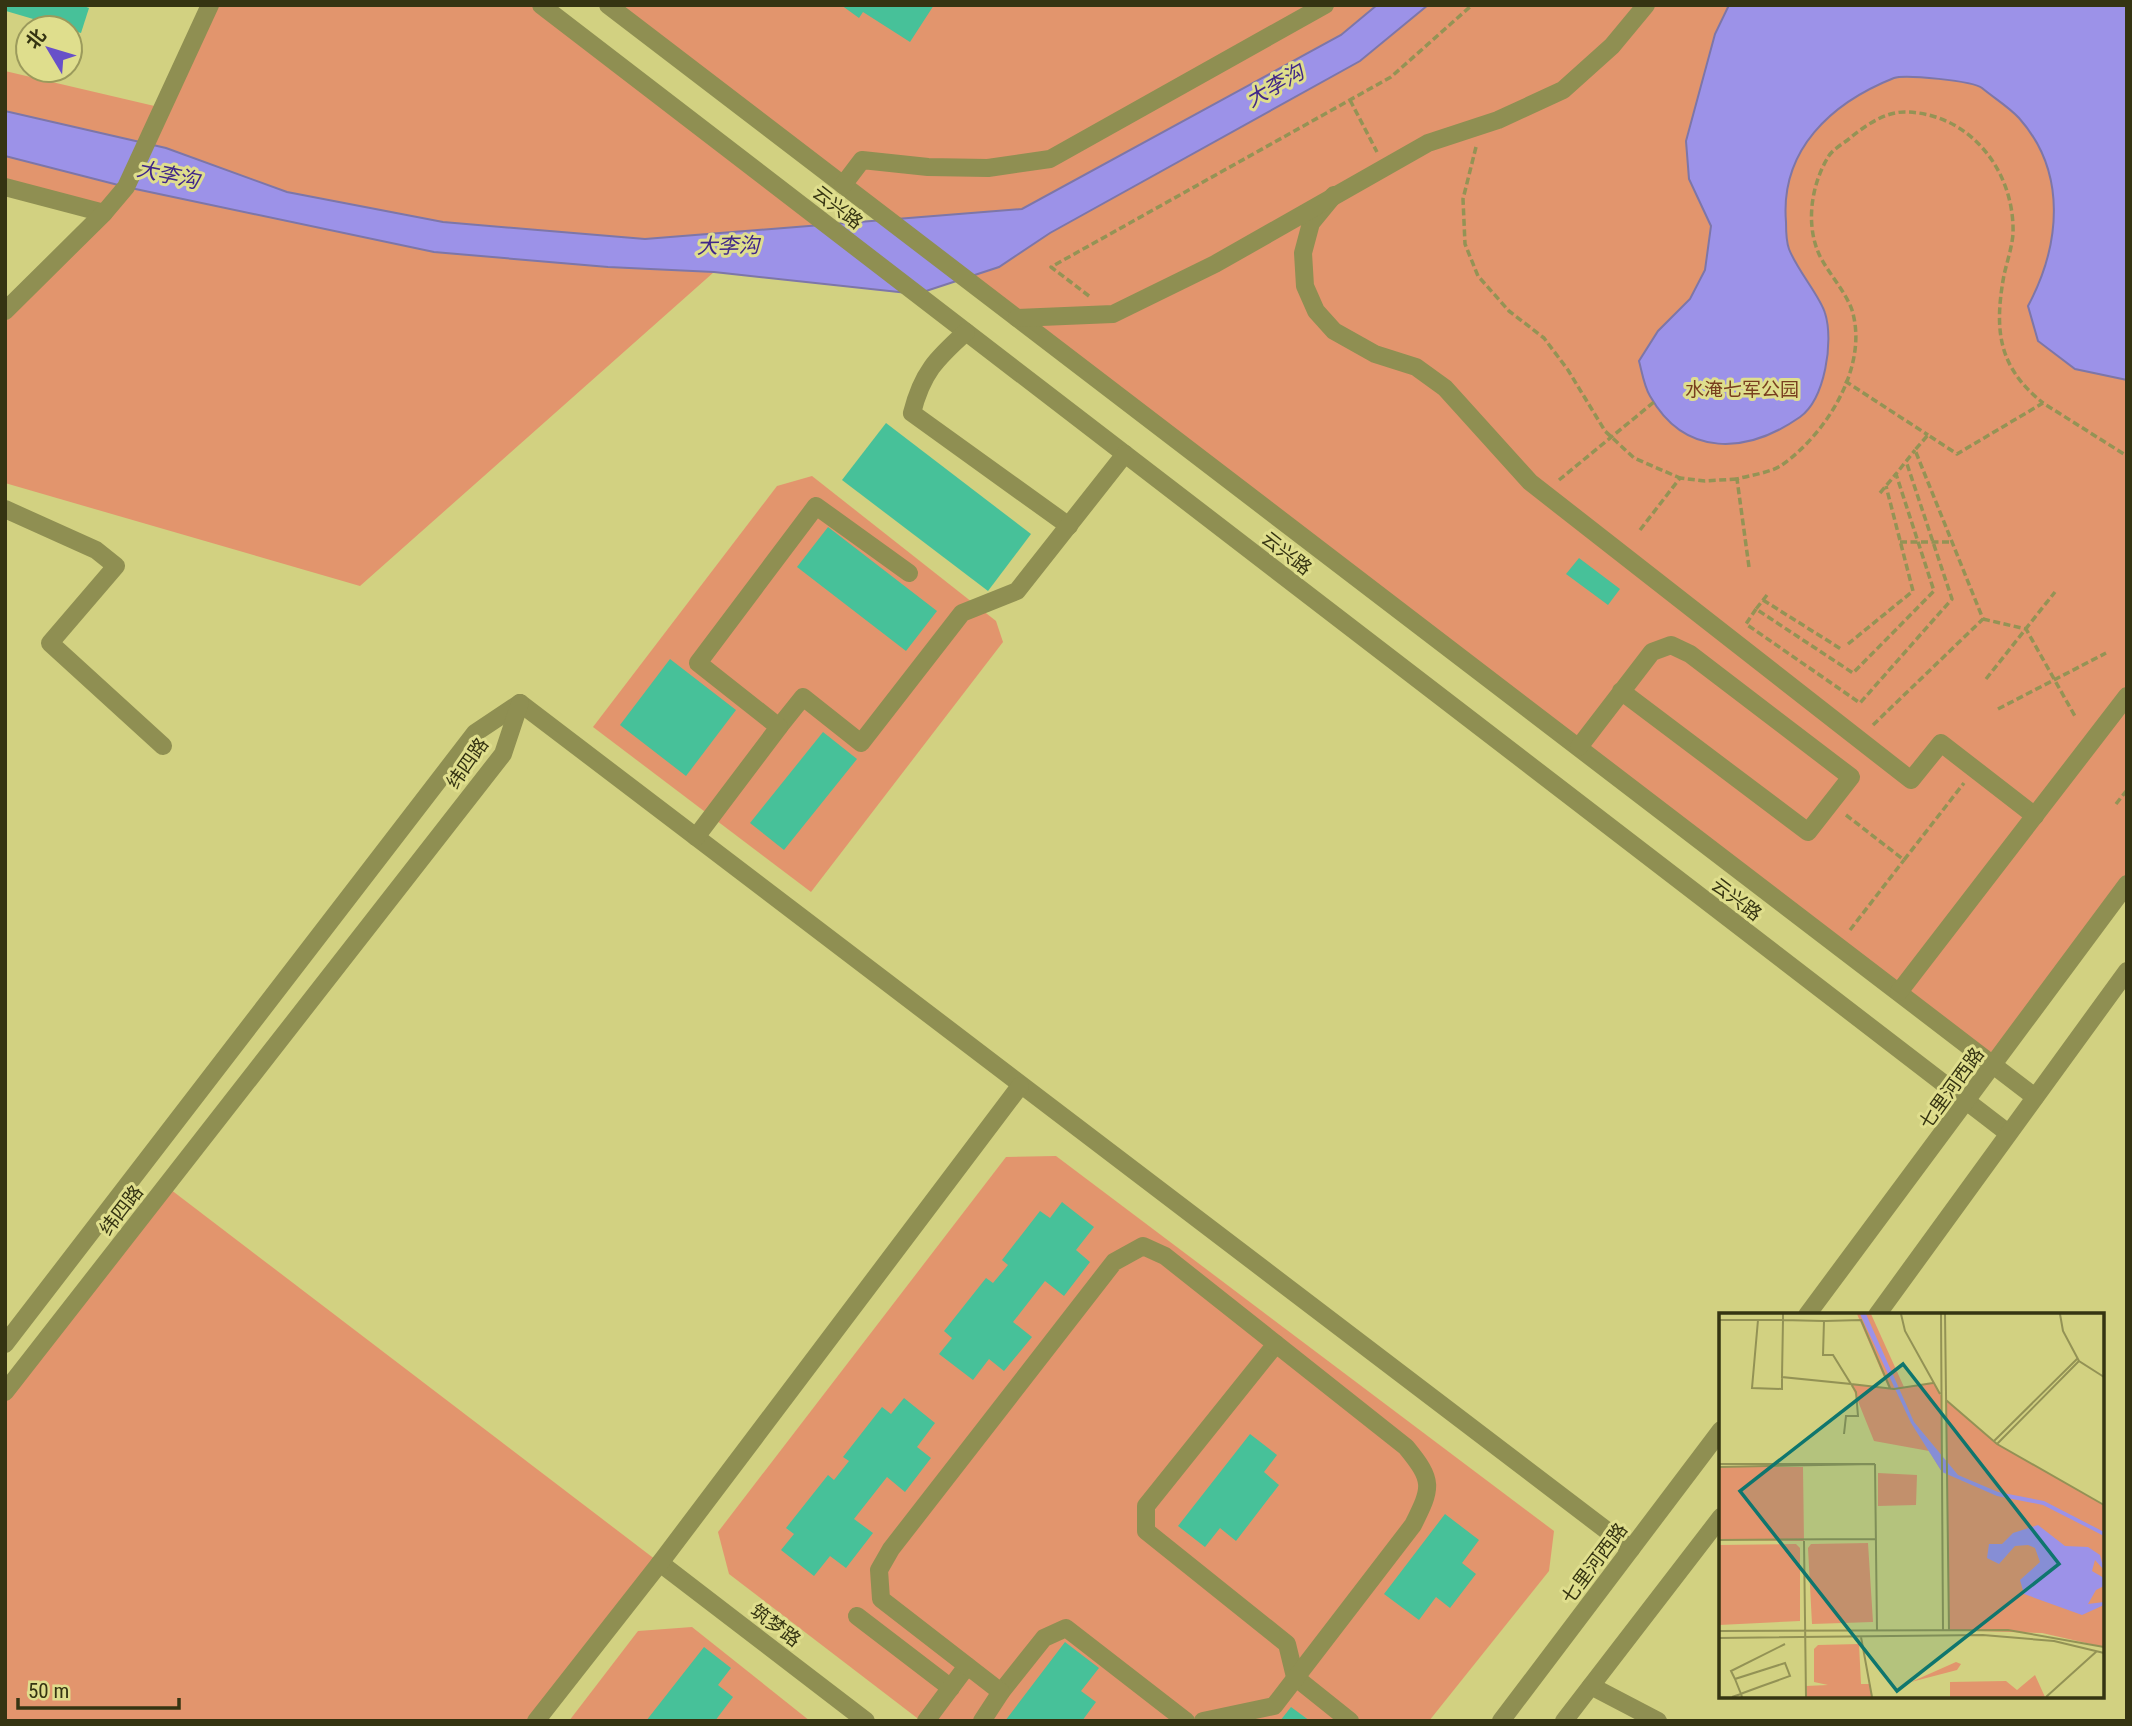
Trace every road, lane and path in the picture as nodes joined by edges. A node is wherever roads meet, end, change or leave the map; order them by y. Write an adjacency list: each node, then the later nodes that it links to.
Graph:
1 (211, 5): 13 (street)
2 (541, 5): 17 (street, 云兴路)
3 (607, 5): 11 (street, 云兴路)
4 (1325, 5): 11 (street)
5 (1472, 5): 7 (path)
6 (1646, 5): 8 (street)
7 (1350, 100): 9 (path); 15 (path)
8 (1486, 124): 9 (street); 22 (path)
9 (1384, 167): 12 (street)
10 (5, 187): 13 (street)
11 (849, 190): 16 (street, 云兴路)
12 (1334, 195): 15 (street); 31 (street)
13 (104, 213): 14 (street)
14 (5, 311)
15 (1113, 314): 16 (street)
16 (1017, 318): 59 (street, 云兴路)
17 (966, 332): 24 (street, 云兴路); 34 (street)
18 (1844, 381): 20 (path); 21 (path); 29 (path)
19 (1654, 402): 22 (path)
20 (2043, 403): 21 (path); 25 (path)
21 (1928, 435): 23 (path)
22 (1611, 437): 28 (path); 31 (path)
23 (1916, 450): 26 (path); 37 (path)
24 (1125, 454): 34 (street); 74 (street, 云兴路)
25 (2127, 456)
26 (1906, 461): 27 (path); 39 (path)
27 (1896, 474): 30 (path); 38 (path)
28 (1680, 478): 29 (path); 35 (path)
29 (1737, 480): 40 (path)
30 (1886, 486): 32 (path); 36 (path)
31 (1544, 493): 57 (street)
32 (1880, 494)
33 (5, 509): 58 (street)
34 (1069, 526): 56 (street)
35 (1640, 530)
36 (1900, 542): 38 (path); 46 (path)
37 (1953, 542): 39 (path); 44 (path)
38 (1918, 543): 39 (path); 43 (path)
39 (1933, 543): 43 (path)
40 (1749, 567)
41 (909, 573): 56 (street)
42 (2055, 592): 45 (path)
43 (1756, 609): 47 (path)
44 (1983, 619): 45 (path); 57 (path)
45 (2026, 629): 49 (path); 50 (path)
46 (1848, 644)
47 (1840, 649)
48 (2106, 653): 50 (path)
49 (1986, 679)
50 (2055, 679): 54 (path); 55 (path)
51 (1621, 691): 59 (street); 62 (street); 62 (street)
52 (2127, 696): 64 (street)
53 (520, 703): 65 (street); 78 (street, 纬四路); 80 (street, 纬四路)
54 (1998, 709)
55 (2076, 718)
56 (779, 727): 65 (street)
57 (1859, 738): 60 (street)
58 (163, 746)
59 (1579, 747): 68 (street, 云兴路)
60 (1975, 769): 64 (street); 66 (path)
61 (2127, 790): 63 (path)
62 (1830, 803): 66 (path)
63 (2116, 804)
64 (2035, 816): 70 (street)
65 (696, 837): 72 (street)
66 (1904, 860): 68 (path)
67 (2127, 884): 71 (street, 七里河西路)
68 (1838, 945): 70 (street, 云兴路)
69 (2127, 971): 73 (street)
70 (1899, 992): 71 (street, 云兴路)
71 (1995, 1065): 73 (street, 云兴路); 74 (street, 七里河西路)
72 (1020, 1086): 83 (street); 84 (street)
73 (2035, 1097): 75 (street)
74 (1968, 1102): 75 (street, 云兴路); 76 (street, 七里河西路)
75 (2008, 1133): 77 (street)
76 (1809, 1313)
77 (1878, 1313)
78 (5, 1344)
79 (1276, 1344): 86 (street); 87 (street); 87 (street)
80 (5, 1392)
81 (1719, 1433): 83 (street, 七里河西路)
82 (1719, 1520): 88 (street)
83 (1631, 1549): 98 (street, 七里河西路)
84 (660, 1563): 91 (street); 92 (street, 筑梦路)
85 (857, 1616): 89 (street)
86 (968, 1666): 89 (street); 90 (street)
87 (1295, 1677): 96 (street); 97 (street)
88 (1591, 1686): 99 (street); 100 (street)
89 (951, 1688): 93 (street)
90 (1001, 1692): 94 (street); 95 (street)
91 (536, 1721)
92 (866, 1721)
93 (926, 1721)
94 (982, 1721)
95 (1186, 1721)
96 (1203, 1721)
97 (1350, 1721)
98 (1501, 1721)
99 (1564, 1721)
100 (1658, 1721)

